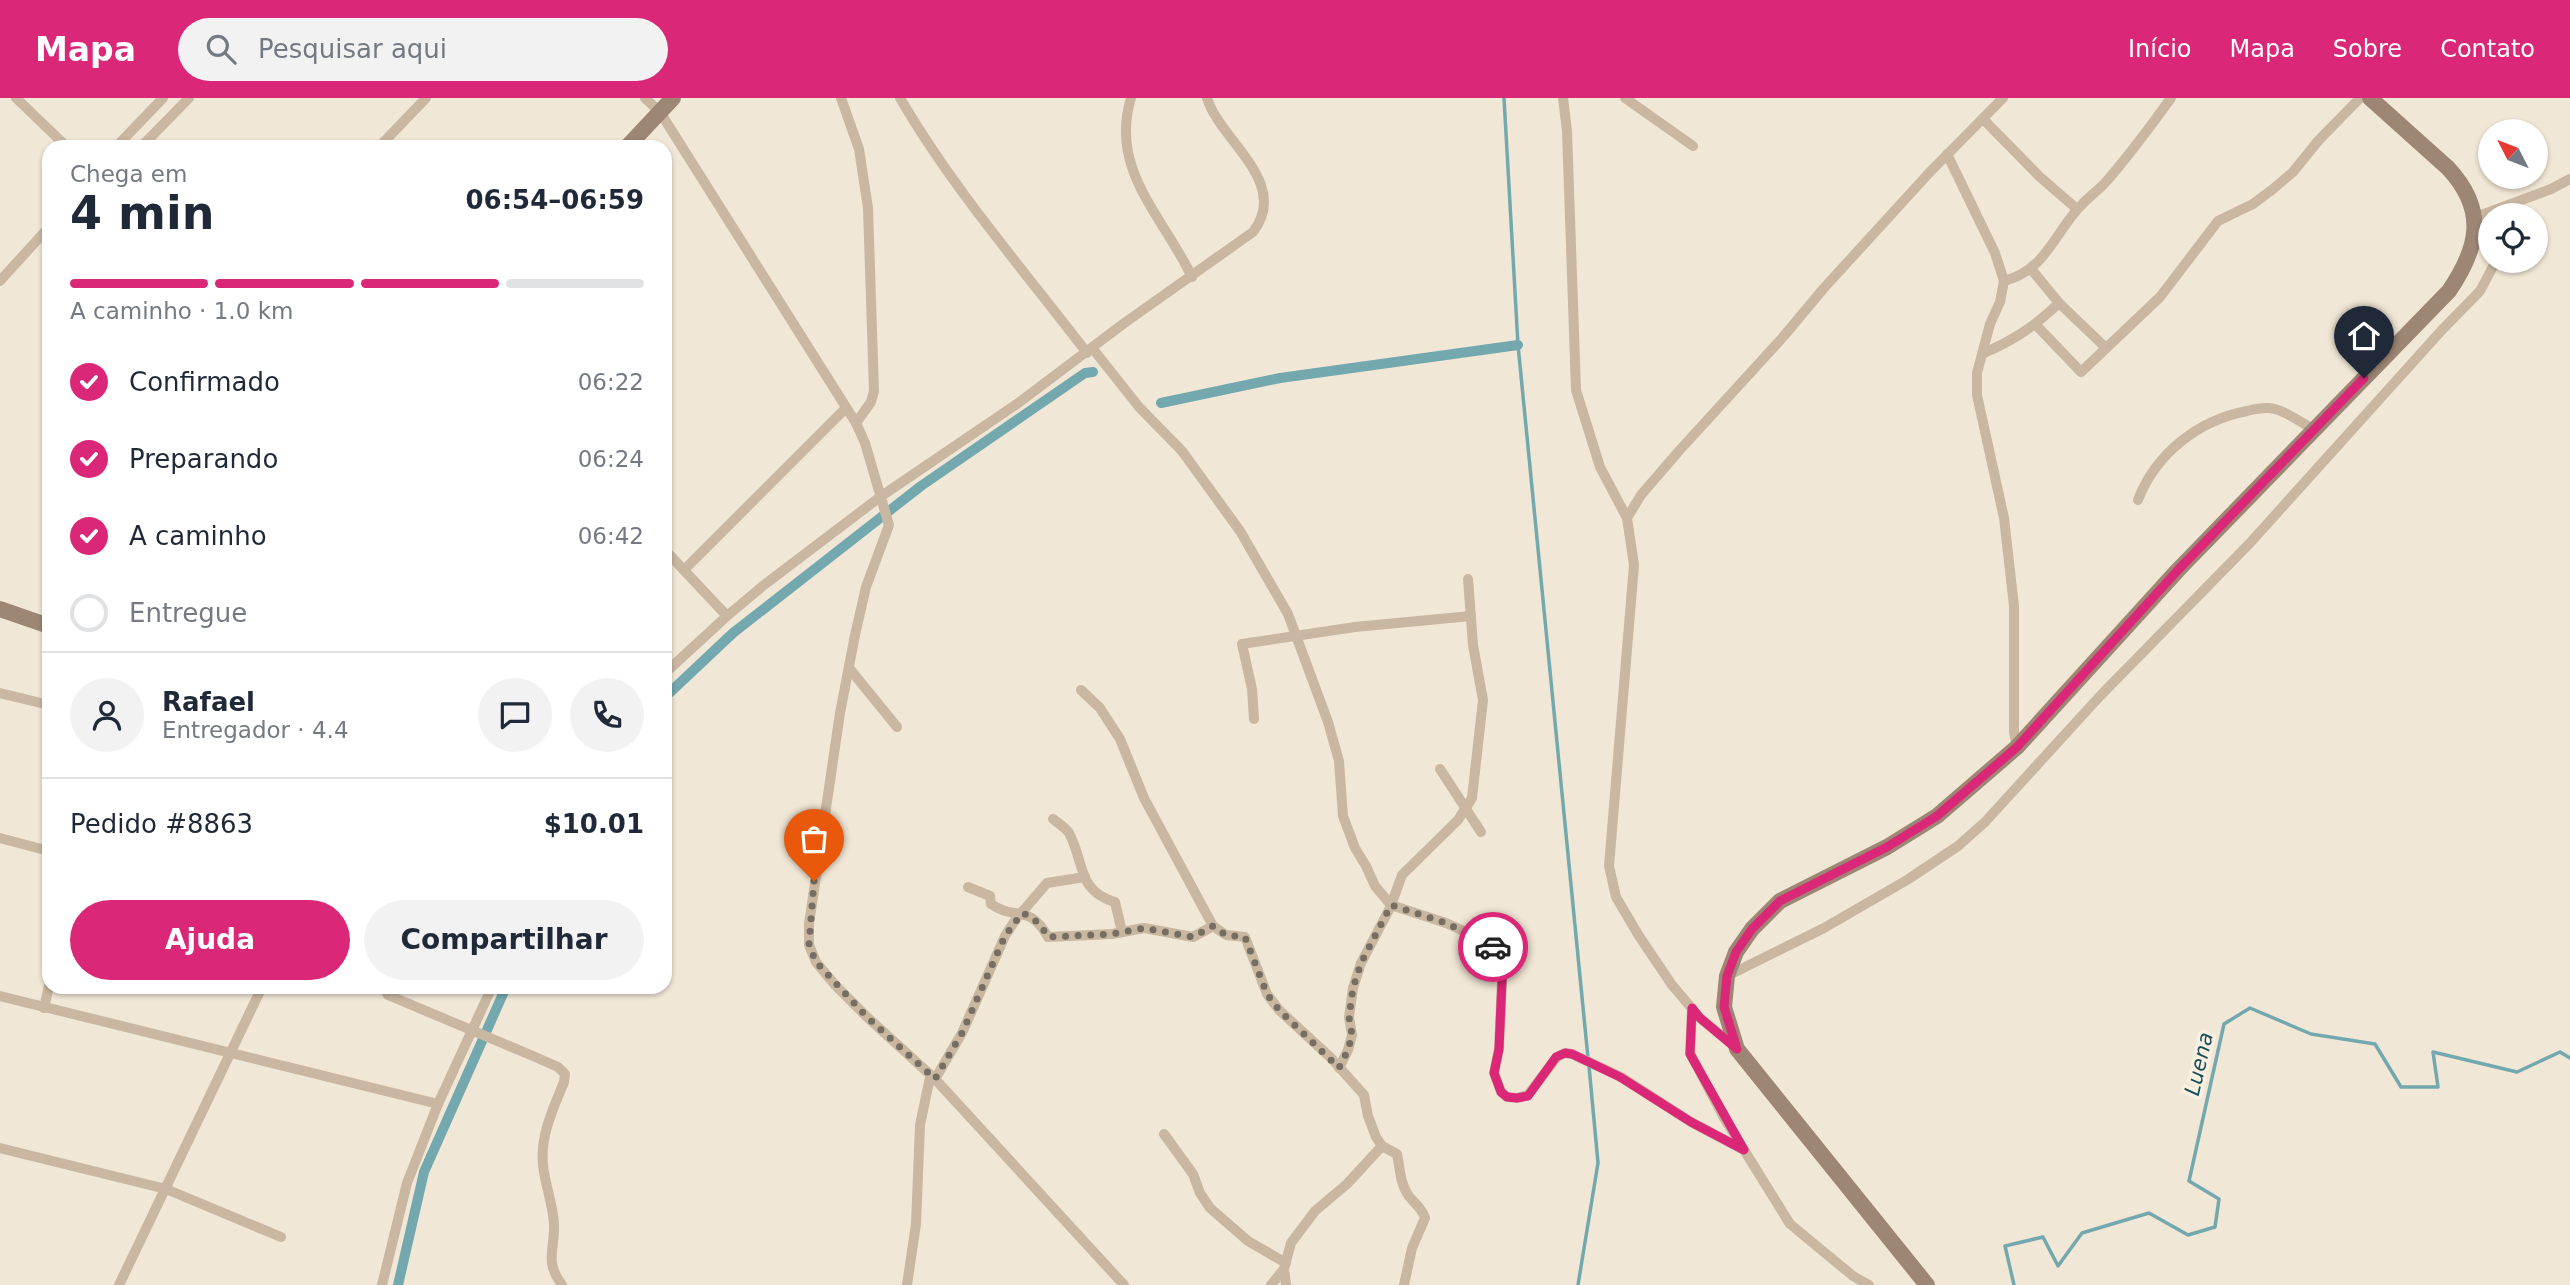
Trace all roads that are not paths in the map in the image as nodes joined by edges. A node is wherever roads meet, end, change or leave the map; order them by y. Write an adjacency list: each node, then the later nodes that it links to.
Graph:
1 (16, 98): 19 (street)
2 (163, 98): 20 (street)
3 (189, 98): 21 (street)
4 (426, 98): 22 (street)
5 (645, 98): 17 (street)
6 (673, 98): 17 (main road)
7 (841, 98): 43 (street)
8 (900, 98): 40 (street)
9 (1131, 98): 34 (street)
10 (1207, 98): 34 (street)
11 (1563, 98): 47 (street)
12 (1625, 98): 24 (street)
13 (2003, 98): 18 (street)
14 (2171, 98): 28 (street)
15 (2360, 98): 39 (street)
16 (2370, 98): 29 (main road)
17 (660, 112): 23 (main road); 42 (street)
18 (1984, 120): 25 (street); 28 (street)
19 (60, 140)
20 (123, 140)
21 (148, 140)
22 (386, 140)
23 (634, 140)
24 (1693, 146)
25 (1947, 154): 36 (street); 47 (street)
26 (2570, 178): 27 (street)
27 (2524, 203)
28 (2077, 209): 32 (street)
29 (2478, 219)
30 (2478, 233): 44 (main road)
31 (42, 235): 35 (street)
32 (2031, 269): 36 (street); 37 (street)
33 (2490, 273): 76 (street)
34 (1192, 277): 40 (street)
35 (0, 280)
36 (2004, 281): 41 (street)
37 (2059, 303): 38 (street); 39 (street)
38 (2036, 325): 39 (street); 41 (street)
39 (2105, 347)
40 (1090, 351): 45 (street); 55 (street)
41 (1982, 354): 63 (street)
42 (846, 408): 43 (street); 49 (street)
43 (856, 423): 45 (street)
44 (2313, 429): 46 (street); 63 (main road)
45 (881, 497): 52 (street); 57 (street)
46 (2138, 500)
47 (1627, 518): 83 (street)
48 (672, 557): 49 (street)
49 (684, 570): 52 (street)
50 (1468, 579): 53 (street)
51 (0, 609): 54 (main road)
52 (727, 616): 56 (street)
53 (1471, 616): 55 (street); 65 (street)
54 (42, 624)
55 (1298, 636): 61 (street); 72 (street)
56 (672, 667)
57 (849, 668): 62 (street); 88 (street)
58 (1081, 690): 74 (street)
59 (0, 693): 60 (street)
60 (42, 703)
61 (1254, 719)
62 (897, 727)
63 (2017, 747): 76 (main road)
64 (1440, 769): 65 (street)
65 (1466, 810): 67 (street); 72 (street)
66 (1053, 819): 70 (street)
67 (1481, 832)
68 (0, 838): 69 (street)
69 (42, 849)
70 (1085, 877): 73 (street); 75 (street)
71 (968, 887): 73 (street)
72 (1391, 905): 87 (street); 93 (street)
73 (1022, 913): 75 (street); 88 (street)
74 (1213, 926): 75 (street); 87 (street)
75 (1122, 932)
76 (1727, 976): 85 (main road)
77 (47, 994): 82 (street)
78 (259, 994): 86 (street)
79 (387, 994): 84 (street)
80 (489, 994): 84 (street)
81 (0, 996): 82 (street)
82 (44, 1008): 86 (street)
83 (1692, 1008): 85 (street); 93 (street)
84 (473, 1030): 89 (street); 99 (street)
85 (1737, 1049): 106 (main road)
86 (232, 1053): 89 (street); 94 (street)
87 (1339, 1068): 91 (street)
88 (933, 1078): 100 (street); 101 (street)
89 (438, 1104): 98 (street)
90 (1164, 1134): 96 (street)
91 (1382, 1146): 96 (street); 104 (street)
92 (0, 1148): 94 (street)
93 (1744, 1150): 105 (street)
94 (166, 1189): 95 (street); 97 (street)
95 (281, 1237)
96 (1285, 1266): 102 (street); 103 (street)
97 (119, 1285)
98 (382, 1285)
99 (562, 1285)
100 (906, 1285)
101 (1124, 1285)
102 (1271, 1285)
103 (1286, 1285)
104 (1404, 1285)
105 (1869, 1285)
106 (1927, 1285)

